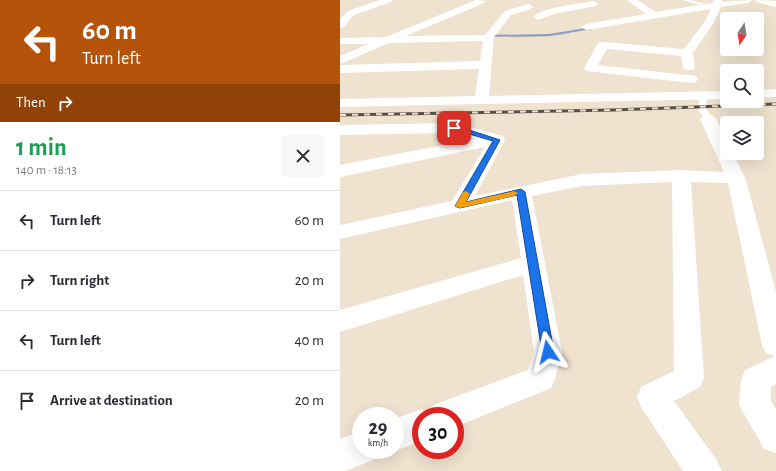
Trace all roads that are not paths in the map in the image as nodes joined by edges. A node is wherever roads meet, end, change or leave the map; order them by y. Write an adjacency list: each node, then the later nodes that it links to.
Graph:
1 (388, 0): 13 (street)
2 (631, 0): 11 (street)
3 (684, 0): 10 (lane)
4 (748, 0): 10 (street)
5 (759, 0): 9 (street)
6 (479, 1): 20 (street); 21 (street)
7 (592, 2): 12 (street); 15 (street)
8 (504, 4): 16 (street)
9 (776, 4)
10 (715, 5): 11 (street); 18 (street)
11 (654, 15): 15 (street)
12 (538, 17)
13 (340, 25)
14 (586, 27): 15 (street)
15 (611, 34): 22 (street); 26 (street)
16 (490, 37): 21 (street); 24 (street)
17 (682, 39): 18 (street)
18 (697, 40): 22 (street)
19 (340, 41): 20 (street)
20 (372, 41): 21 (street)
21 (390, 41): 23 (street)
22 (687, 53): 26 (street)
23 (340, 60)
24 (486, 65): 25 (street); 31 (street)
25 (340, 68)
26 (691, 79): 30 (street)
27 (776, 93): 28 (street)
28 (764, 94)
29 (720, 95): 30 (street)
30 (703, 96): 31 (street); 33 (lane)
31 (481, 101): 32 (street)
32 (340, 103)
33 (708, 119): 38 (street)
34 (340, 130): 35 (street)
35 (497, 140): 36 (street); 40 (street)
36 (340, 171)
37 (681, 176): 38 (street); 39 (street); 51 (street)
38 (736, 178): 43 (street)
39 (521, 192): 40 (street); 42 (street)
40 (460, 206): 41 (street)
41 (340, 232)
42 (533, 263): 44 (street); 47 (street)
43 (769, 284): 45 (street)
44 (340, 321)
45 (776, 345)
46 (776, 369): 48 (street)
47 (464, 408)
48 (776, 437)
49 (352, 451): 50 (street)
50 (340, 456)
51 (704, 471)

